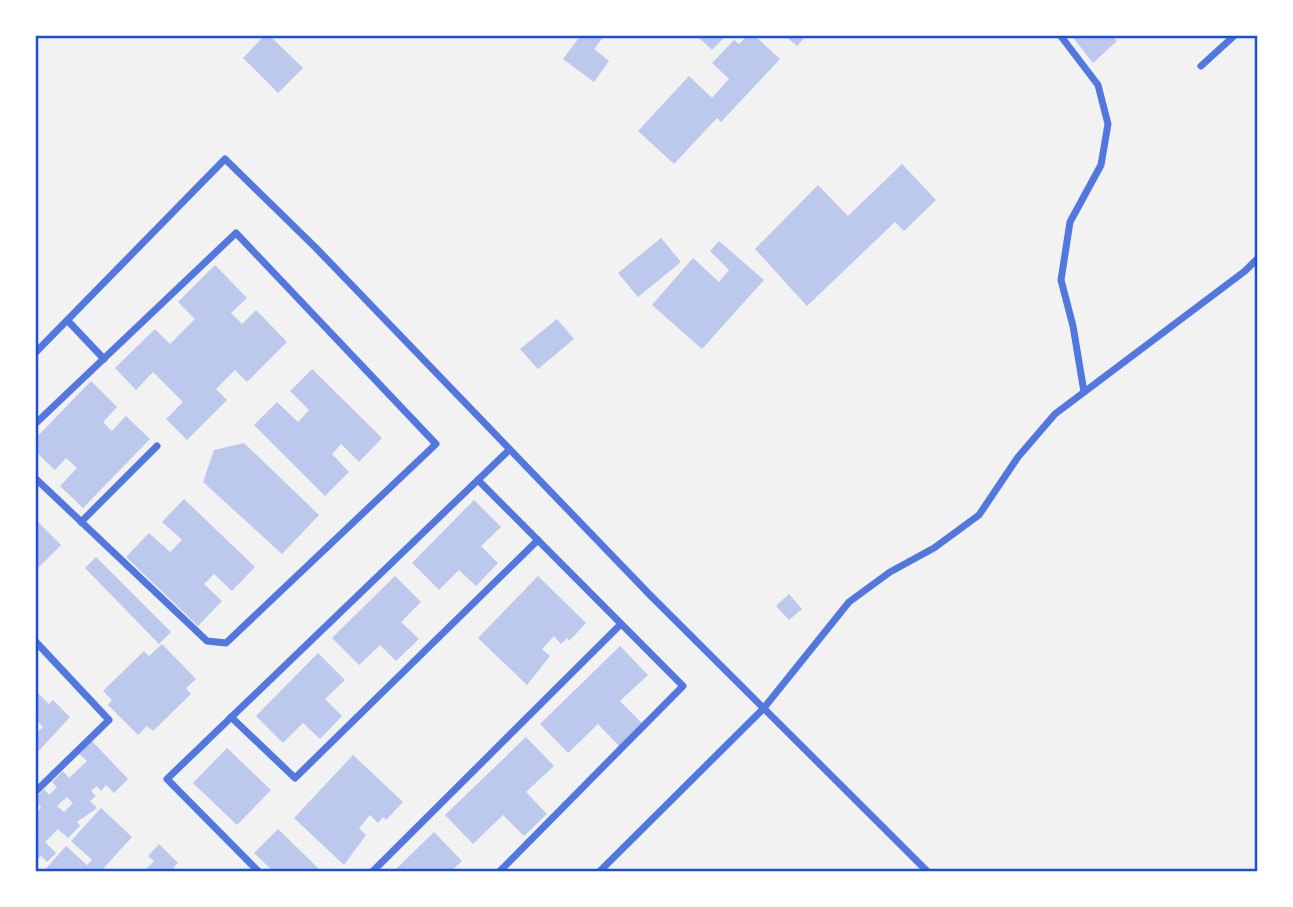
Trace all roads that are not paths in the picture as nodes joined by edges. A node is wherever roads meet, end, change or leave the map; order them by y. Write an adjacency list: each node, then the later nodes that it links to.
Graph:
1 (1060, 35): 8 (street)
2 (1235, 35): 3 (street)
3 (1200, 66)
4 (1258, 258): 8 (street)
5 (68, 321): 6 (street); 7 (street); 11 (street)
6 (35, 353)
7 (104, 359): 9 (street); 14 (street)
8 (1084, 392): 18 (street)
9 (35, 425)
10 (157, 446): 14 (street)
11 (508, 451): 13 (street); 18 (street)
12 (35, 478): 14 (street)
13 (478, 480): 15 (street); 19 (street)
14 (81, 522)
15 (538, 540): 16 (street); 19 (street)
16 (620, 625): 22 (street); 23 (street)
17 (35, 641): 20 (street)
18 (763, 709): 24 (street); 25 (street)
19 (232, 717): 21 (street)
20 (35, 792)
21 (259, 872)
22 (372, 872)
23 (499, 872)
24 (599, 872)
25 (928, 872)

